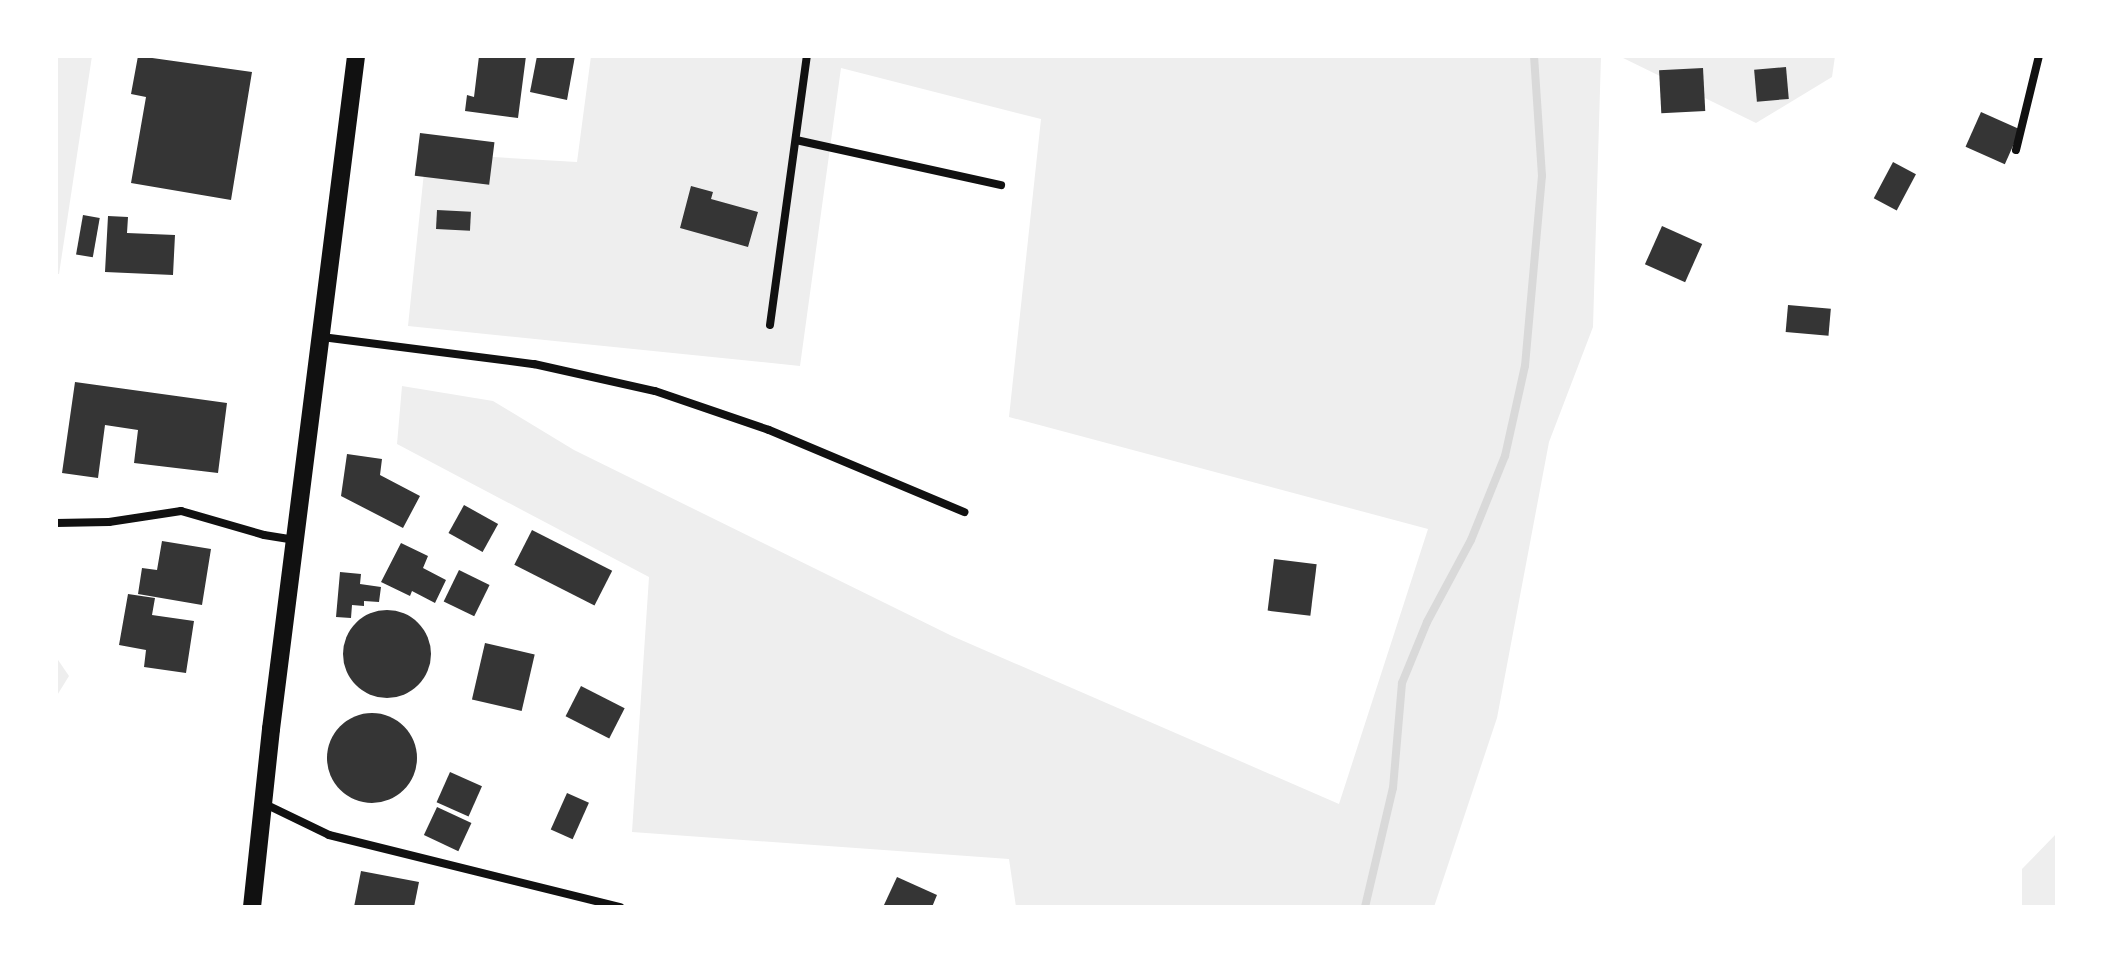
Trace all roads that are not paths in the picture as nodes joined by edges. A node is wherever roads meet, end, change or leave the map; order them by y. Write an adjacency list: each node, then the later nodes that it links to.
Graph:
1 (356, 56): 8 (main road)
2 (807, 56): 4 (street)
3 (2039, 56): 5 (street)
4 (796, 140): 6 (street); 7 (street)
5 (2016, 150)
6 (1001, 185)
7 (770, 325)
8 (322, 337): 9 (street); 11 (main road)
9 (964, 512)
10 (56, 523): 11 (street)
11 (295, 540): 12 (main road)
12 (263, 804): 13 (main road); 14 (street)
13 (252, 907)
14 (620, 907)

